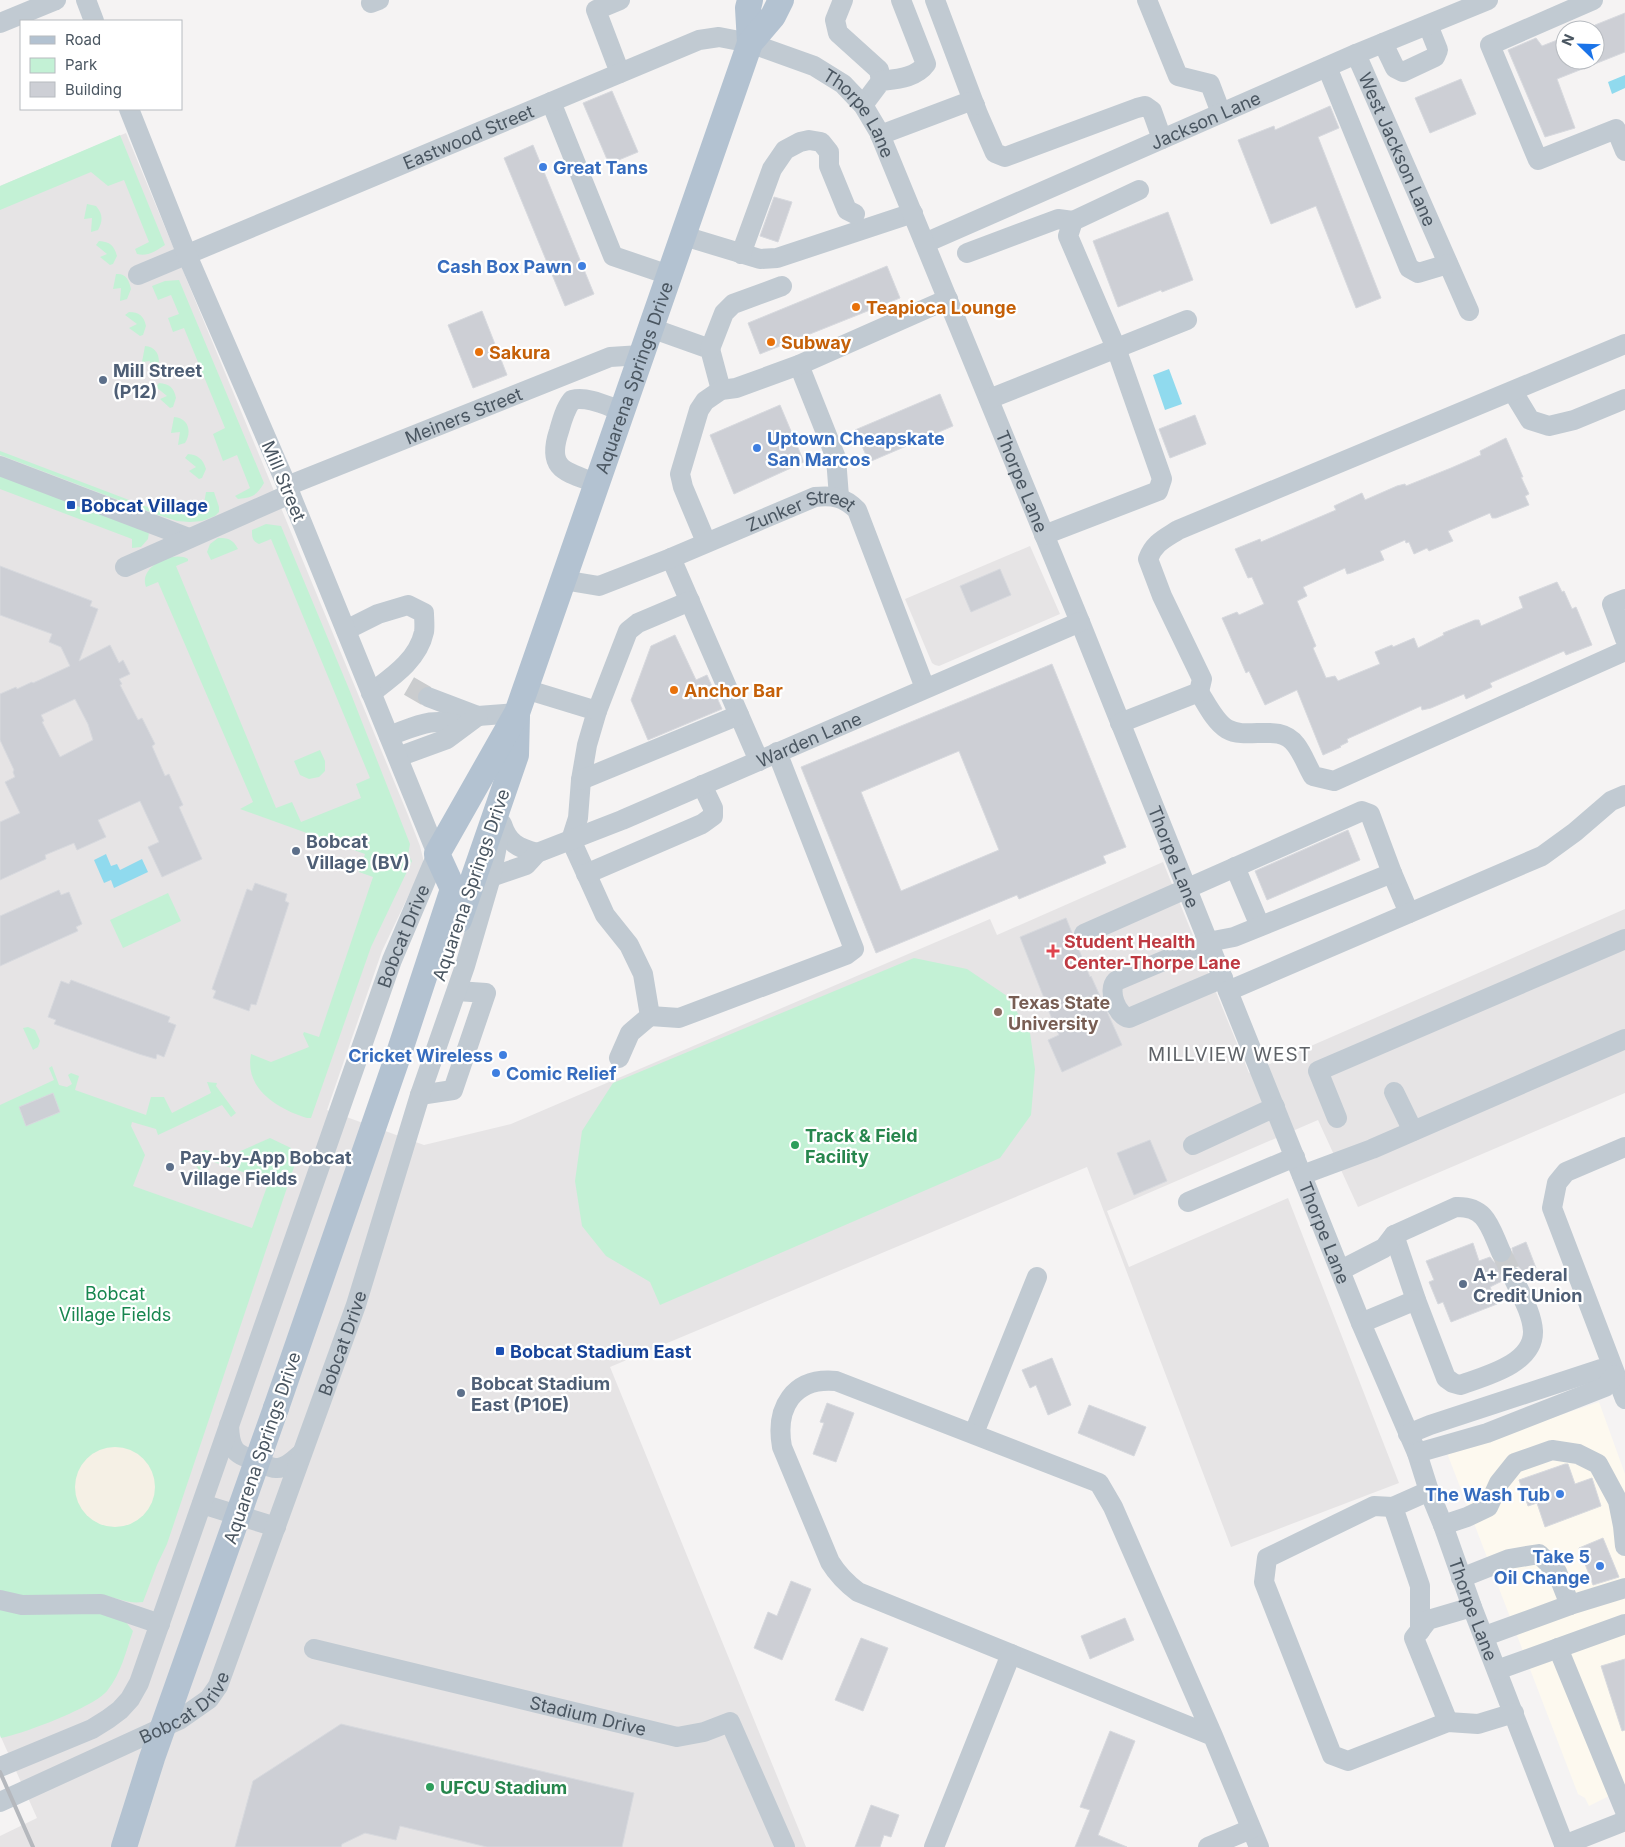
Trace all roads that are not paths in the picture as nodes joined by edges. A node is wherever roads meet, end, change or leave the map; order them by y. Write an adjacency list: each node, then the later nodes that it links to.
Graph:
1 (56, 0): 13 (street)
2 (86, 0): 12 (street)
3 (620, 0): 19 (street)
4 (750, 0): 15 (main road, Aquarena Springs Drive)
5 (781, 0): 15 (main road, Aquarena Springs Drive)
6 (843, 0): 20 (street)
7 (901, 0): 20 (street)
8 (935, 0): 23 (street)
9 (1147, 0): 25 (street)
10 (1488, 0): 14 (street, Jackson Lane)
11 (1586, 2): 28 (street)
12 (94, 20)
13 (0, 23)
14 (1428, 25): 16 (street, Jackson Lane); 16 (street)
15 (750, 43): 19 (street, Eastwood Street); 22 (street, Thorpe Lane); 33 (main road, Aquarena Springs Drive)
16 (1382, 43): 17 (street, Jackson Lane)
17 (1356, 54): 18 (street, Jackson Lane); 38 (street, West Jackson Lane)
18 (1327, 67): 25 (street, Jackson Lane); 38 (street)
19 (620, 73): 21 (street, Eastwood Street)
20 (880, 81): 22 (street)
21 (551, 102): 37 (street, Eastwood Street); 40 (street)
22 (863, 105): 26 (street, Thorpe Lane)
23 (975, 105): 26 (street); 27 (street)
24 (129, 110): 37 (street, Mill Street)
25 (1222, 113): 27 (street, Jackson Lane)
26 (880, 135): 30 (street, Thorpe Lane)
27 (1162, 139): 34 (street, Jackson Lane)
28 (1625, 151)
29 (1139, 190): 31 (street)
30 (913, 213): 32 (street); 34 (street, Thorpe Lane)
31 (1073, 221): 35 (street); 47 (street)
32 (858, 222): 36 (street); 36 (street)
33 (684, 236): 36 (street); 40 (main road, Aquarena Springs Drive)
34 (925, 243): 42 (street, Thorpe Lane)
35 (967, 253)
36 (741, 254)
37 (188, 255): 39 (street, Eastwood Street); 60 (street, Mill Street)
38 (1448, 264): 43 (street, West Jackson Lane)
39 (138, 275)
40 (669, 275): 45 (main road, Aquarena Springs Drive)
41 (782, 286): 48 (street)
42 (948, 299): 50 (street); 54 (street, Thorpe Lane)
43 (1469, 311)
44 (1187, 320): 47 (street)
45 (651, 328): 48 (street); 49 (main road, Aquarena Springs Drive)
46 (1625, 344): 53 (street)
47 (1116, 348): 54 (street); 62 (street)
48 (710, 349): 52 (street)
49 (641, 355): 51 (street, Meiners Street); 57 (main road, Aquarena Springs Drive)
50 (799, 365): 52 (street); 61 (street)
51 (558, 378): 56 (street); 60 (street, Meiners Street)
52 (721, 390): 64 (street)
53 (1513, 392): 55 (street); 75 (street)
54 (989, 399): 62 (street, Thorpe Lane)
55 (1625, 399)
56 (572, 400): 57 (street); 59 (street)
57 (622, 411): 59 (main road, Aquarena Springs Drive)
58 (0, 466): 63 (street)
59 (596, 483): 67 (main road, Aquarena Springs Drive)
60 (289, 490): 63 (street, Meiners Street); 71 (street, Mill Street)
61 (839, 497): 64 (street, Zunker Street); 74 (street, Zunker Street)
62 (1044, 535): 70 (street, Thorpe Lane)
63 (189, 538): 66 (street, Meiners Street)
64 (706, 542): 65 (street, Zunker Street)
65 (671, 558): 67 (street, Zunker Street); 69 (street)
66 (125, 567)
67 (563, 580): 78 (main road, Aquarena Springs Drive)
68 (1625, 599): 72 (street)
69 (690, 602): 79 (street); 80 (street)
70 (1080, 622): 74 (street, Warden Lane); 82 (street, Thorpe Lane)
71 (346, 630): 76 (street, Mill Street); 76 (street)
72 (1625, 639)
73 (1625, 651): 75 (street)
74 (925, 688): 84 (street, Warden Lane)
75 (1199, 692): 82 (street)
76 (371, 693): 83 (street, Mill Street)
77 (428, 697): 81 (street)
78 (521, 701): 79 (street); 81 (street); 85 (main road, Aquarena Springs Drive); 94 (main road, Aquarena Springs Drive)
79 (597, 711): 88 (street)
80 (739, 715): 87 (street); 88 (street)
81 (470, 721): 83 (street); 86 (street)
82 (1120, 723): 99 (street, Thorpe Lane)
83 (389, 736): 86 (street, Mill Street)
84 (777, 752): 87 (street, Warden Lane); 107 (street)
85 (516, 755): 91 (street, Bobcat Drive); 109 (main road, Aquarena Springs Drive)
86 (398, 758): 94 (street, Mill Street)
87 (759, 760): 89 (street, Warden Lane)
88 (581, 780): 92 (street)
89 (702, 785): 92 (street, Warden Lane); 97 (street)
90 (1625, 795): 100 (street)
91 (502, 824): 93 (street); 98 (street, Bobcat Drive)
92 (571, 840): 93 (street, Warden Lane); 97 (street)
93 (537, 853): 98 (street, Warden Lane)
94 (437, 854): 109 (main road, Aquarena Springs Drive); 129 (street, Bobcat Drive)
95 (1235, 867): 96 (street); 99 (street); 101 (street)
96 (1392, 873): 100 (street); 101 (street)
97 (586, 874): 107 (street)
98 (490, 877): 106 (street, Bobcat Drive)
99 (1187, 888): 102 (street); 104 (street, Thorpe Lane)
100 (1409, 914): 105 (street)
101 (1260, 926): 104 (street)
102 (1084, 934)
103 (1625, 939): 114 (street)
104 (1208, 942): 105 (street, Thorpe Lane); 105 (street)
105 (1226, 985): 113 (street, Thorpe Lane)
106 (457, 991): 112 (street, Bobcat Drive); 112 (street)
107 (650, 1016): 110 (street)
108 (1625, 1039): 115 (street)
109 (400, 1050): 162 (main road, Aquarena Springs Drive, bridge)
110 (618, 1058)
111 (1394, 1092): 115 (street)
112 (420, 1095): 132 (street, Bobcat Drive)
113 (1275, 1108): 116 (street); 118 (street, Thorpe Lane)
114 (1337, 1118)
115 (1413, 1131): 118 (street)
116 (1193, 1145)
117 (1625, 1147): 127 (street)
118 (1299, 1166): 119 (street); 122 (street, Thorpe Lane)
119 (1188, 1202)
120 (1394, 1235): 121 (street); 122 (street); 125 (street)
121 (1502, 1252)
122 (1341, 1270): 126 (street, Thorpe Lane)
123 (1038, 1277): 130 (street)
124 (1513, 1277): 125 (street)
125 (1416, 1300): 126 (street)
126 (1361, 1323): 131 (street, Thorpe Lane)
127 (1615, 1375): 128 (street); 131 (street); 133 (street)
128 (1625, 1399)
129 (229, 1425): 132 (street); 135 (street, Bobcat Drive)
130 (974, 1434): 151 (street); 155 (street)
131 (1408, 1434): 133 (street, Thorpe Lane)
132 (302, 1453): 138 (street, Bobcat Drive)
133 (1417, 1453): 134 (street, Thorpe Lane)
134 (1429, 1491): 136 (street); 137 (street, Thorpe Lane)
135 (202, 1504): 138 (street); 145 (street, Bobcat Drive)
136 (1393, 1507): 147 (street); 154 (street)
137 (1443, 1525): 139 (street); 140 (street, Thorpe Lane)
138 (276, 1527): 157 (street, Bobcat Drive)
139 (1625, 1546)
140 (1461, 1578): 143 (street); 144 (street, Thorpe Lane)
141 (1625, 1588): 143 (street)
142 (0, 1600): 145 (street)
143 (1570, 1604): 148 (street)
144 (1472, 1606): 147 (street); 148 (street, Thorpe Lane)
145 (160, 1624): 156 (street, Bobcat Drive)
146 (1625, 1624): 149 (street)
147 (1420, 1630): 154 (street)
148 (1485, 1636): 152 (street, Thorpe Lane)
149 (1558, 1648): 152 (street); 158 (street)
150 (314, 1650): 163 (street, Stadium Drive)
151 (1011, 1654): 155 (street); 164 (street)
152 (1498, 1670): 153 (street, Thorpe Lane)
153 (1514, 1713): 154 (street); 161 (street, Thorpe Lane)
154 (1448, 1722)
155 (1214, 1736): 160 (street)
156 (0, 1767)
157 (0, 1802)
158 (1625, 1811)
159 (1625, 1821): 161 (street)
160 (1255, 1838): 165 (street)
161 (1564, 1846)
162 (124, 1847)
163 (785, 1847)
164 (934, 1847)
165 (1208, 1847)

